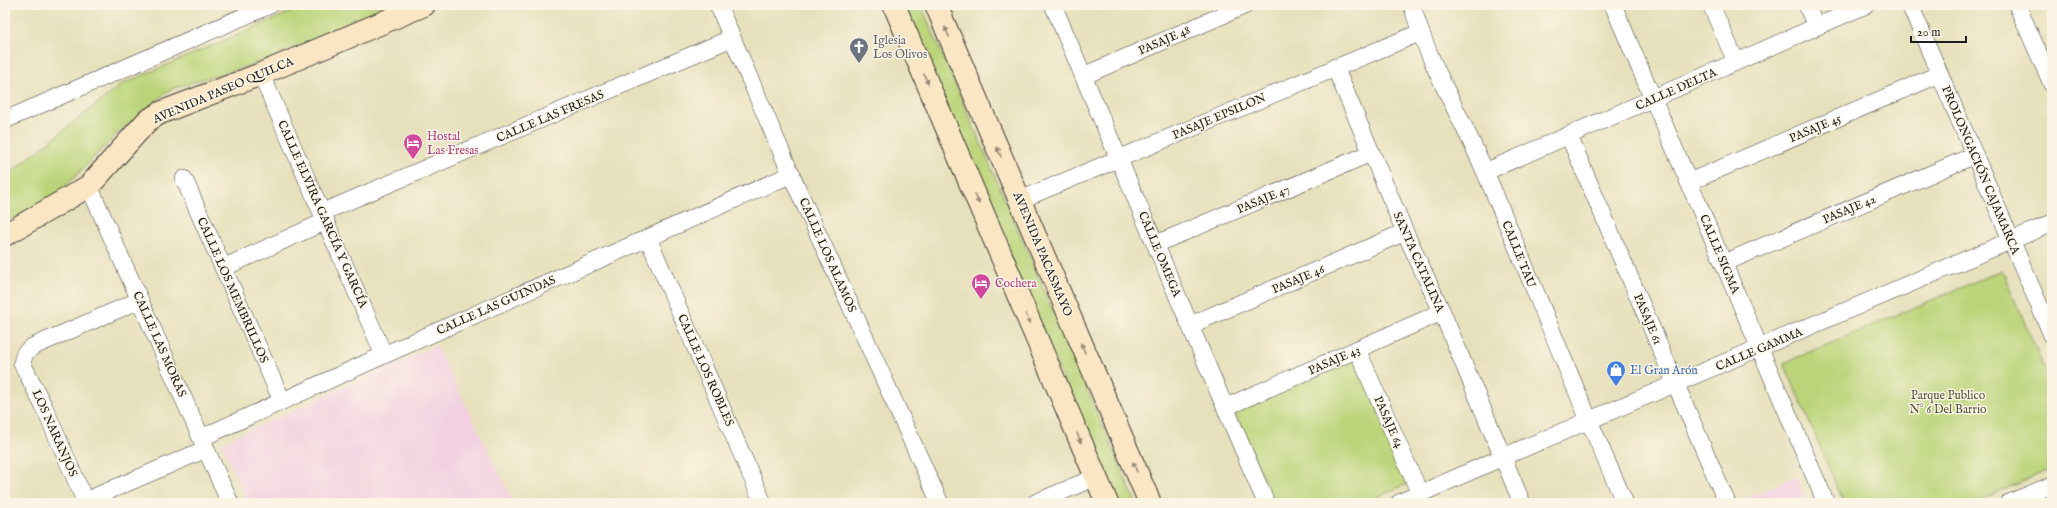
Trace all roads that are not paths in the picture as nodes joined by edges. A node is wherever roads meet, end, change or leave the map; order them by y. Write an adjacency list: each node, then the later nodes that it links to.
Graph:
1 (270, 5): 25 (street)
2 (424, 5): 20 (main road, AVENIDA PASEO QUILCA)
3 (718, 5): 17 (street, CALLE LOS ALAMOS)
4 (894, 5): 58 (main road, one-way to 58)
5 (936, 5): 35 (main road, AVENIDA PACASMAYO, one-way to 5)
6 (1053, 5): 22 (street, CALLE OMEGA)
7 (1246, 5): 22 (street, PASAJE 48)
8 (1412, 5): 16 (street, CALLE TAU)
9 (1613, 5): 24 (street, CALLE SIGMA)
10 (1711, 5): 18 (street)
11 (1807, 5): 15 (street)
12 (1866, 5): 15 (street, CALLE DELTA)
13 (1910, 5): 21 (street, PROLONGACIÓN CAJAMARCA)
14 (2018, 5): 23 (street)
15 (1816, 27): 18 (street, CALLE DELTA)
16 (1419, 33): 19 (street, PASAJE EPSILON); 30 (street, CALLE TAU)
17 (732, 38): 31 (street, CALLE LOS ALAMOS); 36 (street, CALLE LAS FRESAS)
18 (1736, 62): 24 (street, CALLE DELTA)
19 (1335, 68): 27 (street, SANTA CATALINA); 29 (street, PASAJE EPSILON)
20 (261, 74): 34 (main road, AVENIDA PASEO QUILCA); 36 (street, CALLE ELVIRA GARCÍA Y GARCÍA)
21 (1940, 74): 28 (street, PROLONGACIÓN CAJAMARCA); 33 (street, PASAJE 45)
22 (1083, 76): 29 (street, CALLE OMEGA)
23 (2052, 84)
24 (1653, 99): 26 (street, CALLE DELTA); 33 (street, CALLE SIGMA)
25 (5, 120)
26 (1569, 136): 30 (street, CALLE DELTA); 52 (street, PASAJE 61)
27 (1371, 153): 38 (street, SANTA CATALINA); 42 (street, PASAJE 47)
28 (1975, 155): 41 (street, PROLONGACIÓN CAJAMARCA); 43 (street, PASAJE 42)
29 (1118, 158): 35 (street, PASAJE EPSILON); 42 (street, CALLE OMEGA)
30 (1485, 172): 55 (street, CALLE TAU)
31 (792, 174): 40 (street, CALLE LAS GUINDAS); 64 (street, CALLE LOS ALAMOS)
32 (184, 179): 44 (street, CALLE LOS MEMBRILLOS)
33 (1689, 182): 43 (street, CALLE SIGMA)
34 (89, 186): 39 (main road, AVENIDA PASEO QUILCA); 45 (street, CALLE LAS MORAS)
35 (1020, 200): 67 (main road, AVENIDA PACASMAYO, one-way to 35)
36 (324, 217): 44 (street, CALLE LAS FRESAS); 51 (street, CALLE ELVIRA GARCÍA Y GARCÍA)
37 (2052, 223): 41 (street, CALLE GAMMA)
38 (1405, 232): 46 (street, SANTA CATALINA); 47 (street, PASAJE 46)
39 (5, 235)
40 (648, 238): 51 (street, CALLE LAS GUINDAS); 63 (street, CALLE LOS ROBLES)
41 (2011, 240): 48 (street, PROLONGACIÓN CAJAMARCA); 49 (street, CALLE GAMMA)
42 (1156, 244): 47 (street, CALLE OMEGA)
43 (1724, 263): 49 (street, CALLE SIGMA)
44 (223, 268): 53 (street, CALLE LOS MEMBRILLOS)
45 (140, 300): 56 (street, CALLE LAS MORAS); 61 (street, LOS NARANJOS)
46 (1442, 312): 50 (street, PASAJE 43); 57 (street, SANTA CATALINA)
47 (1190, 325): 54 (street, CALLE OMEGA)
48 (2052, 335)
49 (1760, 348): 52 (street, CALLE GAMMA); 73 (street, CALLE SIGMA)
50 (1357, 349): 54 (street, PASAJE 43); 60 (street, PASAJE 64)
51 (384, 355): 53 (street, CALLE LAS GUINDAS)
52 (1676, 384): 55 (street, CALLE GAMMA); 72 (street, PASAJE 61)
53 (282, 401): 56 (street, CALLE LAS GUINDAS)
54 (1226, 407): 68 (street, CALLE OMEGA)
55 (1588, 421): 57 (street, CALLE GAMMA); 71 (street, CALLE TAU)
56 (204, 444): 61 (street, CALLE LAS GUINDAS); 62 (street, CALLE LAS MORAS)
57 (1502, 457): 60 (street, CALLE GAMMA); 70 (street, SANTA CATALINA)
58 (1086, 482): 65 (street); 66 (main road)
59 (2052, 485): 74 (street)
60 (1420, 494): 69 (street, CALLE GAMMA)
61 (85, 502)
62 (230, 503)
63 (763, 503)
64 (940, 503)
65 (1035, 503)
66 (1107, 503)
67 (1150, 503)
68 (1266, 503)
69 (1399, 503)
70 (1522, 503)
71 (1625, 503)
72 (1727, 503)
73 (1826, 503)
74 (2009, 503)

